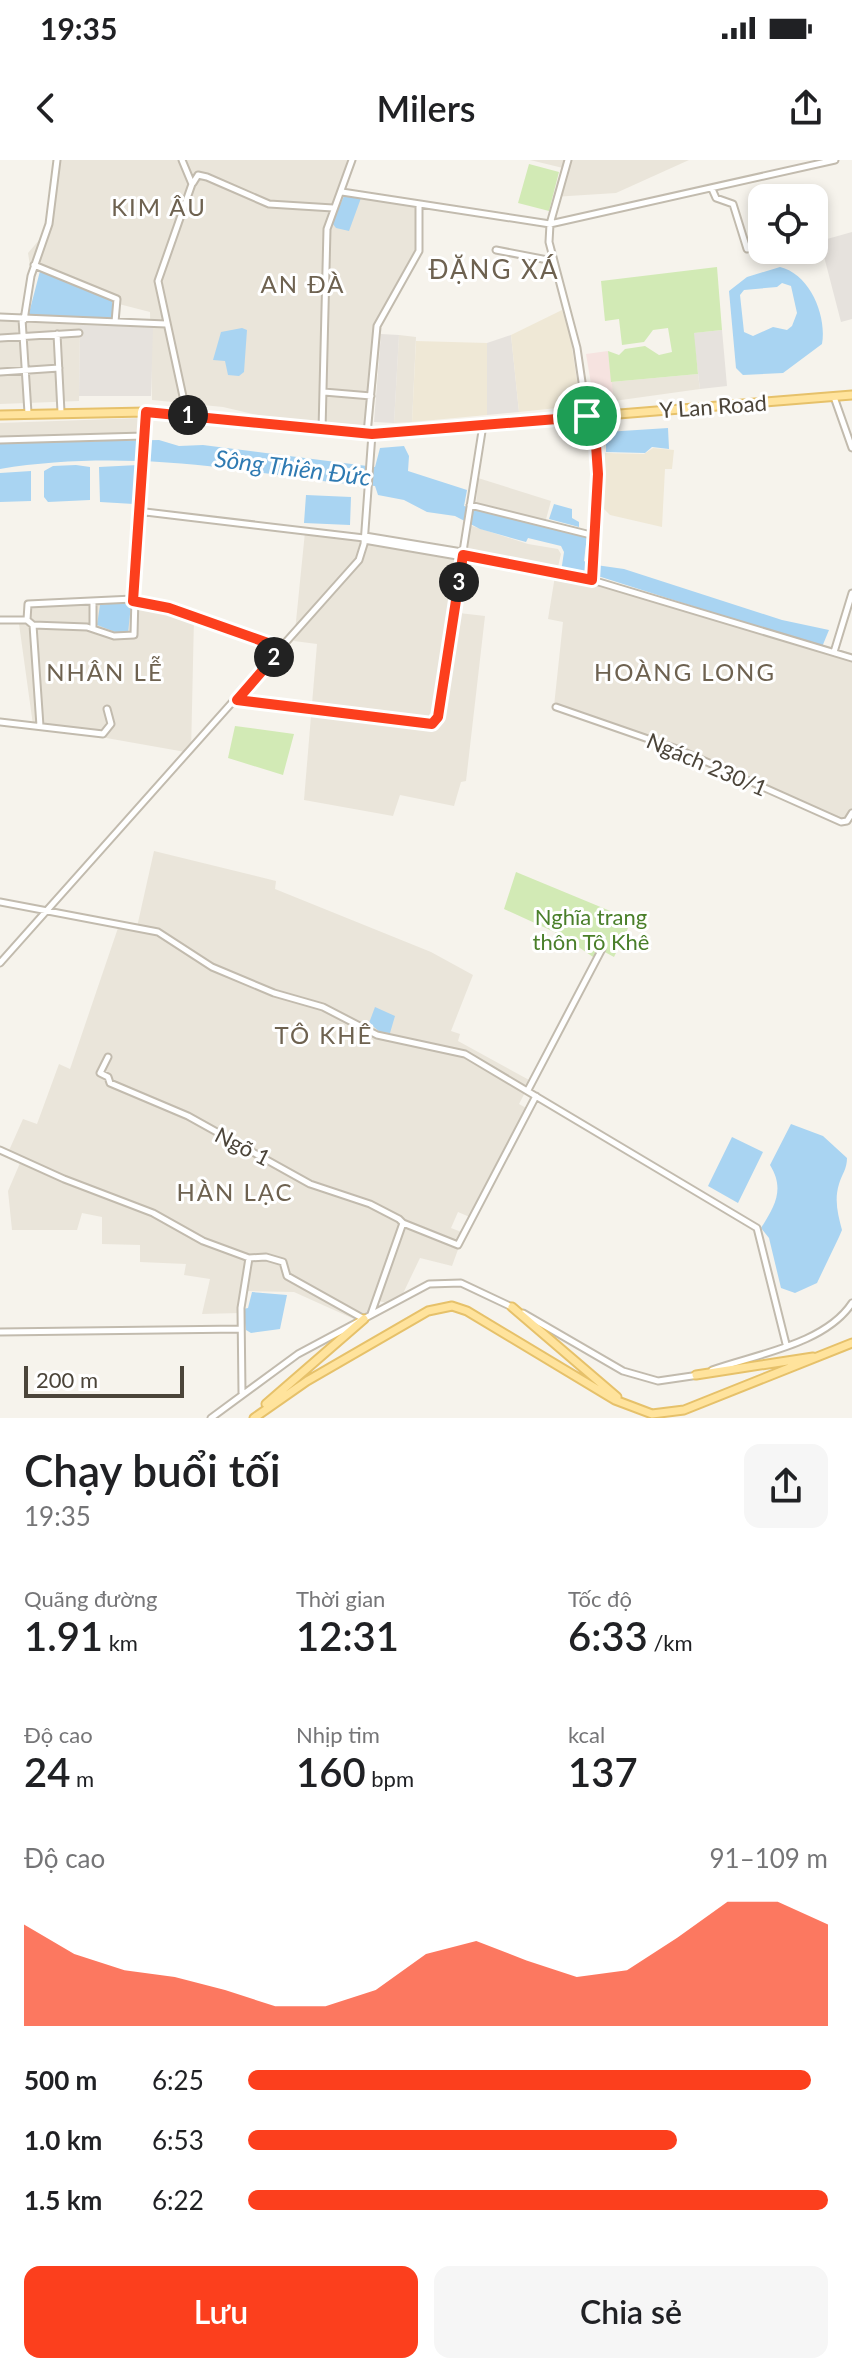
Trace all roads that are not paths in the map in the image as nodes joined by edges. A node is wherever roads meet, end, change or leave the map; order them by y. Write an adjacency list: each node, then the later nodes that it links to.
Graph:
1 (57, 160): 17 (street)
2 (182, 160): 8 (street)
3 (352, 160): 10 (street)
4 (568, 160): 13 (street)
5 (798, 160): 7 (street)
6 (835, 160): 7 (street)
7 (800, 169): 9 (street)
8 (192, 184): 12 (street); 21 (street)
9 (712, 189): 13 (street); 14 (street)
10 (342, 192): 11 (street); 12 (street)
11 (419, 204): 13 (street); 31 (street)
12 (333, 208): 29 (street)
13 (550, 224): 16 (street)
14 (747, 249)
15 (496, 250): 16 (street)
16 (553, 261): 38 (street)
17 (34, 265): 19 (street); 20 (street)
18 (0, 317): 19 (street)
19 (23, 320): 20 (street); 24 (street)
20 (115, 322): 21 (street)
21 (166, 324): 37 (street)
22 (79, 333): 23 (street)
23 (57, 334): 24 (street); 26 (street)
24 (23, 336): 25 (street); 27 (street)
25 (0, 338)
26 (59, 368): 27 (street); 33 (street)
27 (25, 370): 28 (street); 35 (street)
28 (0, 372)
29 (324, 392): 31 (street); 40 (street)
30 (852, 395): 32 (main road, Y Lan Road)
31 (371, 396): 41 (street)
32 (834, 397): 38 (main road, Y Lan Road); 44 (street)
33 (61, 412): 34 (main road, Y Lan Road); 35 (main road, Y Lan Road)
34 (146, 412): 37 (main road, Y Lan Road); 42 (street)
35 (28, 413): 36 (main road, Y Lan Road)
36 (0, 415)
37 (187, 415): 40 (main road, Y Lan Road)
38 (590, 416): 39 (main road, Y Lan Road); 47 (street)
39 (483, 425): 41 (main road, Y Lan Road); 45 (street)
40 (322, 431): 41 (main road, Y Lan Road)
41 (370, 434): 48 (street)
42 (144, 436): 43 (street); 46 (street)
43 (0, 440)
44 (852, 448)
45 (470, 505): 47 (street); 49 (street)
46 (137, 511): 48 (street); 52 (street)
47 (595, 536): 50 (street)
48 (364, 538): 49 (street); 58 (street)
49 (463, 554): 50 (street); 61 (street)
50 (592, 580): 59 (street)
51 (852, 593): 59 (street)
52 (133, 600): 53 (street); 57 (street); 58 (street)
53 (93, 601): 55 (street); 57 (street)
54 (0, 620): 55 (street)
55 (27, 620): 56 (street)
56 (33, 625): 57 (street); 65 (street)
57 (93, 628)
58 (282, 648): 61 (street)
59 (834, 652): 60 (street)
60 (852, 658)
61 (237, 700): 68 (street)
62 (556, 707): 66 (street, Ngách 230/1)
63 (107, 709): 65 (street)
64 (0, 722): 65 (street)
65 (40, 726)
66 (852, 813)
67 (0, 902): 68 (street)
68 (46, 911): 70 (street); 72 (street)
69 (602, 949): 72 (street)
70 (0, 963)
71 (108, 1057): 75 (street, Ngõ 1)
72 (528, 1090): 73 (street)
73 (536, 1096): 75 (street); 83 (street)
74 (0, 1150): 76 (street)
75 (403, 1223): 79 (street)
76 (249, 1258): 79 (street); 80 (street)
77 (852, 1303): 83 (street)
78 (512, 1307): 79 (street); 85 (street); 87 (main road)
79 (367, 1317): 86 (street); 89 (main road)
80 (241, 1329): 81 (street); 86 (street)
81 (0, 1332)
82 (852, 1343): 84 (main road)
83 (786, 1344): 85 (street)
84 (827, 1355): 85 (main road); 87 (main road)
85 (696, 1375)
86 (242, 1393): 88 (street)
87 (626, 1405): 89 (main road)
88 (211, 1418)
89 (252, 1418)

